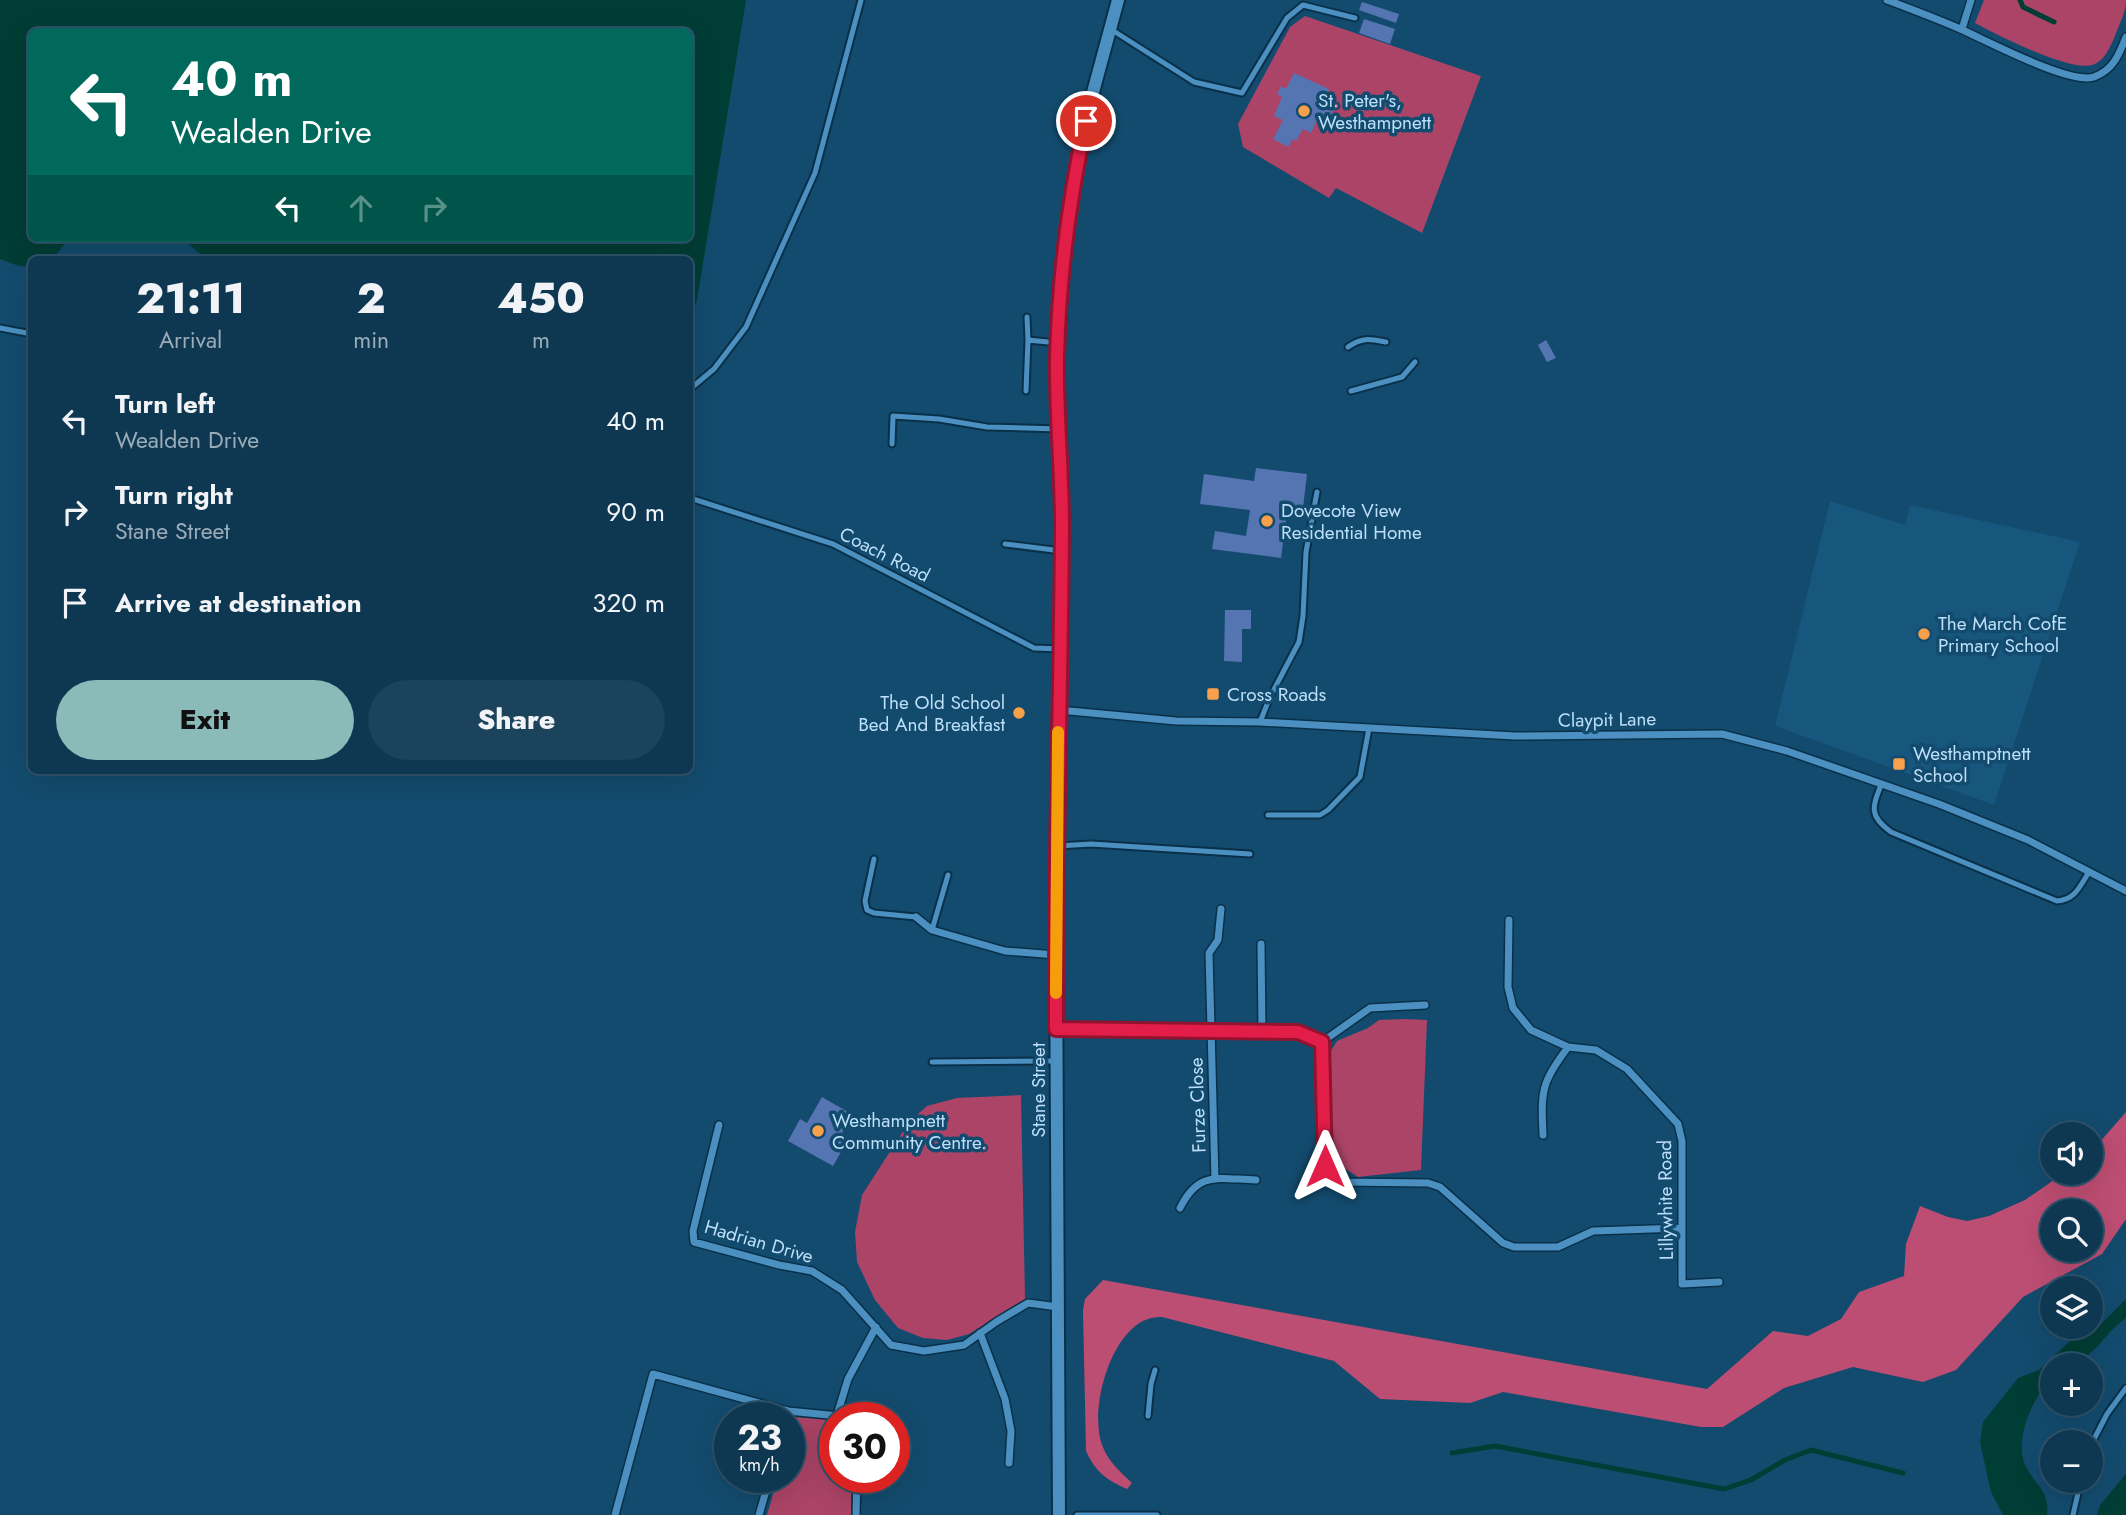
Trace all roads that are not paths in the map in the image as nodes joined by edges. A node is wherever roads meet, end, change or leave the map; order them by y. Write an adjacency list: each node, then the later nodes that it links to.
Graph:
1 (861, 0): 18 (lane)
2 (1118, 0): 6 (street, Stane Street)
3 (1887, 0): 7 (street)
4 (1971, 0): 7 (street)
5 (1355, 18): 6 (lane)
6 (1109, 28): 15 (street, Stane Street)
7 (1962, 29): 9 (street)
8 (2126, 37): 9 (street)
9 (2122, 60)
10 (1027, 317): 13 (lane)
11 (0, 328): 12 (lane)
12 (28, 333)
13 (1028, 340): 15 (lane); 19 (lane)
14 (1386, 342): 16 (lane)
15 (1058, 343): 21 (street, Stane Street)
16 (1348, 347)
17 (1415, 362): 20 (lane)
18 (693, 386)
19 (1026, 391)
20 (1350, 391)
21 (1060, 429): 22 (lane); 26 (street, Stane Street)
22 (892, 444)
23 (1317, 492): 29 (lane)
24 (693, 499): 27 (lane, Coach Road)
25 (1005, 544): 26 (lane)
26 (1062, 551): 27 (street, Stane Street)
27 (1061, 649): 28 (street, Stane Street)
28 (1059, 710): 29 (street, Claypit Lane); 33 (street, Stane Street)
29 (1260, 722): 30 (street, Claypit Lane)
30 (1369, 728): 31 (street, Claypit Lane); 32 (lane)
31 (1881, 785): 36 (street, Claypit Lane); 36 (lane)
32 (1268, 816)
33 (1057, 846): 34 (lane); 44 (street, Stane Street)
34 (1250, 854)
35 (874, 859): 40 (lane)
36 (2089, 872): 38 (street, Claypit Lane)
37 (948, 875): 42 (lane)
38 (2126, 891)
39 (1221, 909): 47 (street, Furze Close)
40 (916, 916): 42 (street)
41 (1509, 920): 50 (street, Lillywhite Road)
42 (932, 930): 44 (street)
43 (1261, 944): 48 (street)
44 (1056, 955): 46 (street, Stane Street)
45 (1425, 1005): 49 (street)
46 (1056, 1029): 47 (street); 51 (street, Stane Street)
47 (1210, 1031): 48 (street); 55 (street, Furze Close)
48 (1262, 1031): 49 (street)
49 (1322, 1042): 58 (street)
50 (1568, 1047): 54 (street); 58 (street, Lillywhite Road)
51 (1057, 1061): 52 (lane); 60 (street, Stane Street)
52 (932, 1062)
53 (719, 1125): 61 (street, Hadrian Drive)
54 (1543, 1135)
55 (1214, 1179): 56 (street, Furze Close); 57 (street, Furze Close)
56 (1255, 1180)
57 (1180, 1208)
58 (1682, 1228): 59 (street, Lillywhite Road)
59 (1719, 1282)
60 (1058, 1307): 62 (street, Hadrian Drive); 76 (street, Stane Street)
61 (876, 1327): 62 (street, Hadrian Drive); 66 (street)
62 (980, 1333): 69 (street)
63 (1155, 1370): 67 (lane)
64 (2126, 1388): 68 (lane)
65 (747, 1402): 73 (street)
66 (841, 1402)
67 (1148, 1416)
68 (2099, 1430)
69 (1009, 1463)
70 (765, 1493): 74 (street)
71 (857, 1493): 75 (street)
72 (2078, 1493): 79 (lane)
73 (615, 1515)
74 (759, 1515)
75 (856, 1515)
76 (1059, 1515)
77 (1077, 1515): 78 (lane)
78 (1157, 1515)
79 (2073, 1515)

